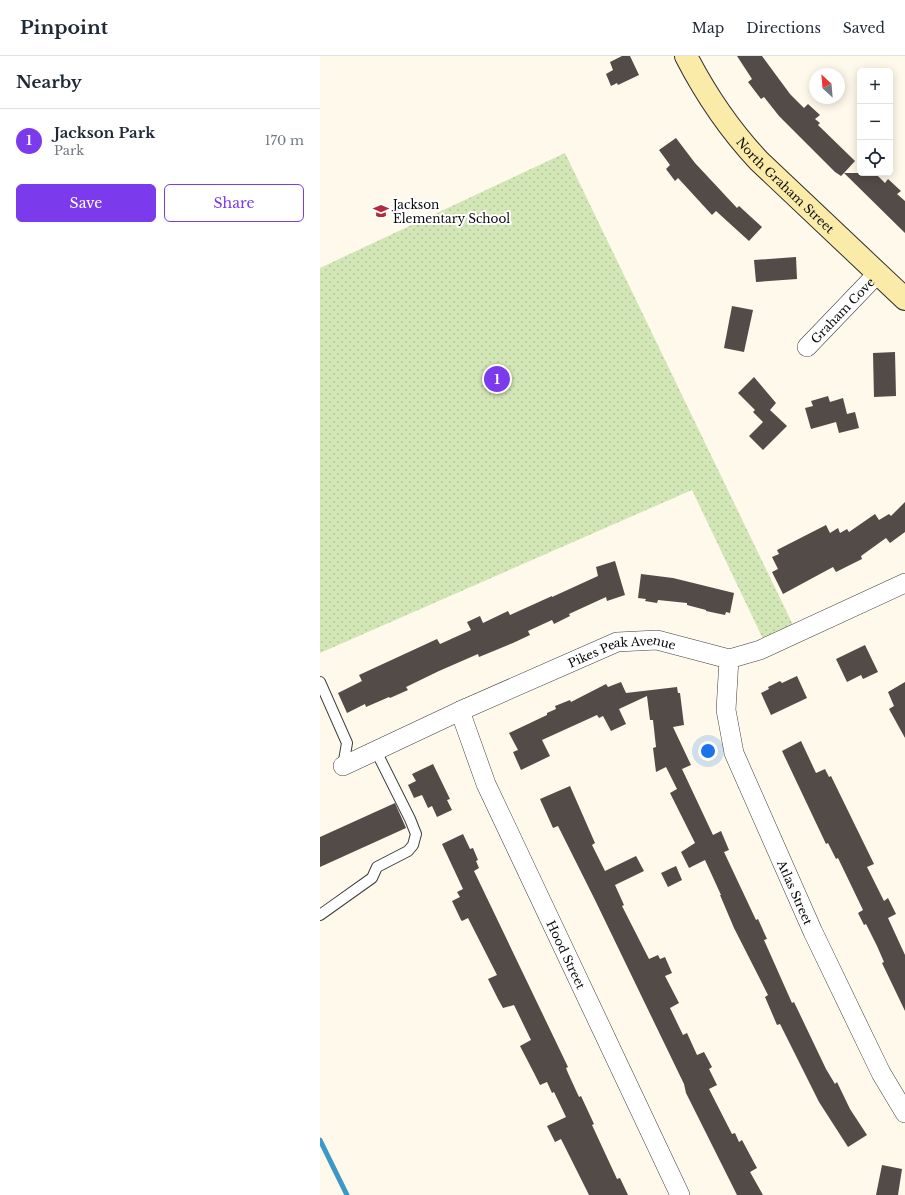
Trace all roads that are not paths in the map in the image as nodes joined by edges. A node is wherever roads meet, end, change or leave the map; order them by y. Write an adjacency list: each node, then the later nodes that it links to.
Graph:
1 (686, 56): 2 (main road, North Graham Street)
2 (878, 273): 3 (main road, North Graham Street); 4 (street, Graham Cove)
3 (905, 299)
4 (807, 347)
5 (904, 586): 6 (street)
6 (728, 659): 8 (street, Pikes Peak Avenue); 12 (street, Atlas Street)
7 (320, 682): 10 (lane)
8 (460, 710): 9 (street, Pikes Peak Avenue); 13 (street, Hood Street)
9 (376, 751): 10 (street, Pikes Peak Avenue); 11 (lane)
10 (343, 766)
11 (320, 915)
12 (905, 1113)
13 (680, 1195)

